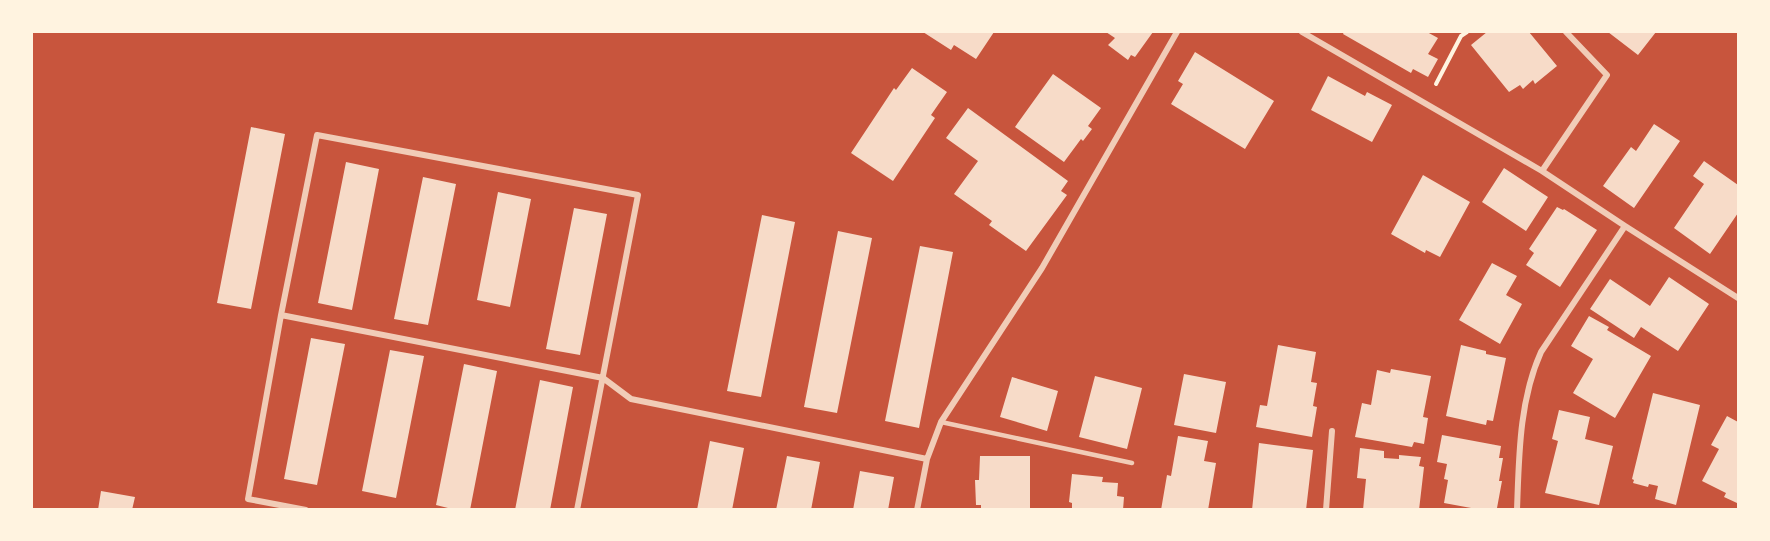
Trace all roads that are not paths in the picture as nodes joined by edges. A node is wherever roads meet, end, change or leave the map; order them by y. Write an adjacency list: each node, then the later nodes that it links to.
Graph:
1 (1177, 32): 9 (street)
2 (1302, 32): 4 (street)
3 (1566, 32): 4 (street)
4 (1542, 171): 5 (street)
5 (1625, 226): 6 (street); 17 (street)
6 (1738, 298)
7 (281, 315): 8 (street); 8 (street); 13 (street)
8 (603, 378): 11 (street); 14 (street)
9 (941, 422): 11 (street); 12 (lane)
10 (1332, 430): 16 (street)
11 (927, 459): 15 (street)
12 (1132, 463)
13 (306, 510)
14 (578, 510)
15 (917, 510)
16 (1326, 510)
17 (1517, 510)

